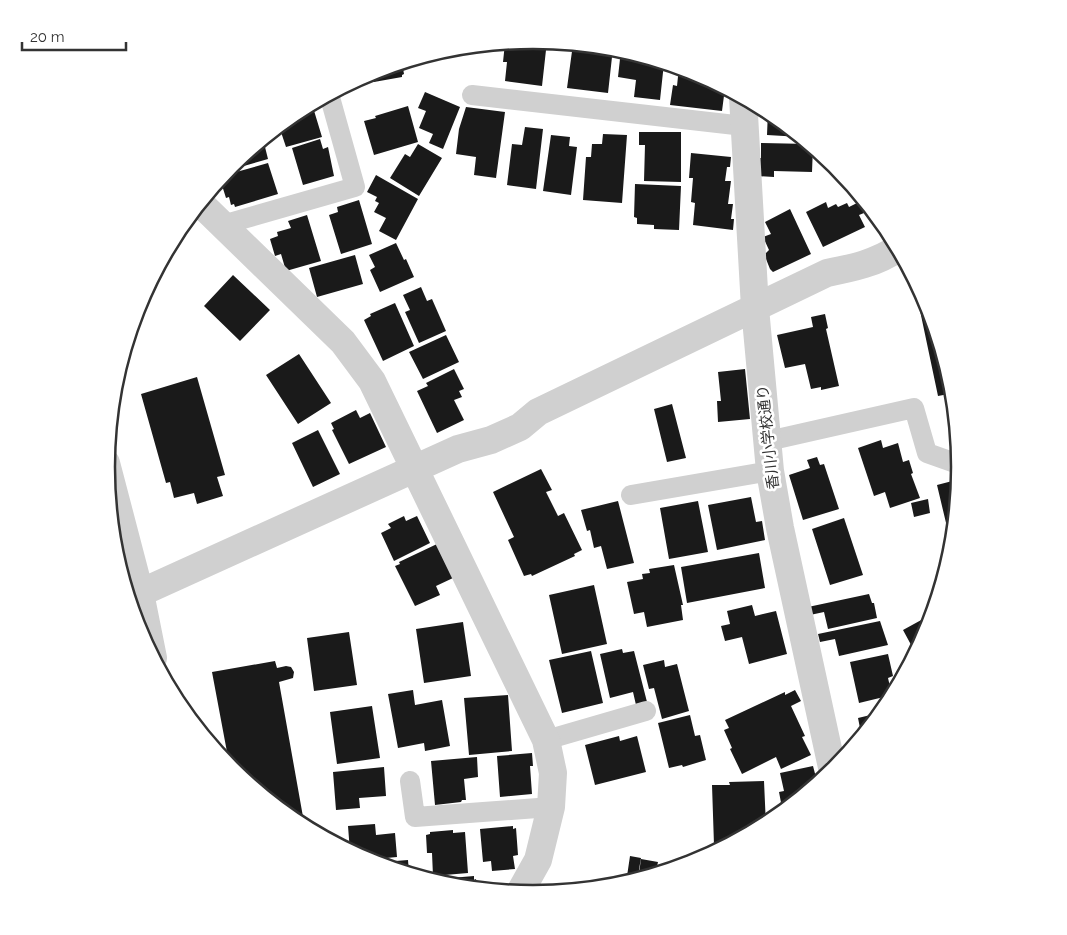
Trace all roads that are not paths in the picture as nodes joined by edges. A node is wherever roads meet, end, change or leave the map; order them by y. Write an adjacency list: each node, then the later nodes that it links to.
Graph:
1 (472, 95): 4 (lane)
2 (331, 101): 6 (lane)
3 (743, 105): 4 (street, 香川小学校通り)
4 (744, 126): 8 (street, 香川小学校通り)
5 (205, 208): 6 (street)
6 (222, 225): 11 (street)
7 (893, 252): 8 (street)
8 (756, 308): 9 (street, 香川小学校通り); 11 (street)
9 (768, 441): 10 (lane); 12 (street, 香川小学校通り)
10 (952, 462)
11 (416, 469): 15 (street); 18 (street)
12 (770, 471): 13 (lane); 19 (street, 香川小学校通り)
13 (631, 495)
14 (117, 504): 15 (street)
15 (140, 593): 16 (street)
16 (147, 628)
17 (646, 711): 18 (lane)
18 (546, 740): 21 (street)
19 (831, 763)
20 (410, 781): 21 (lane)
21 (551, 807): 22 (street)
22 (524, 886)

